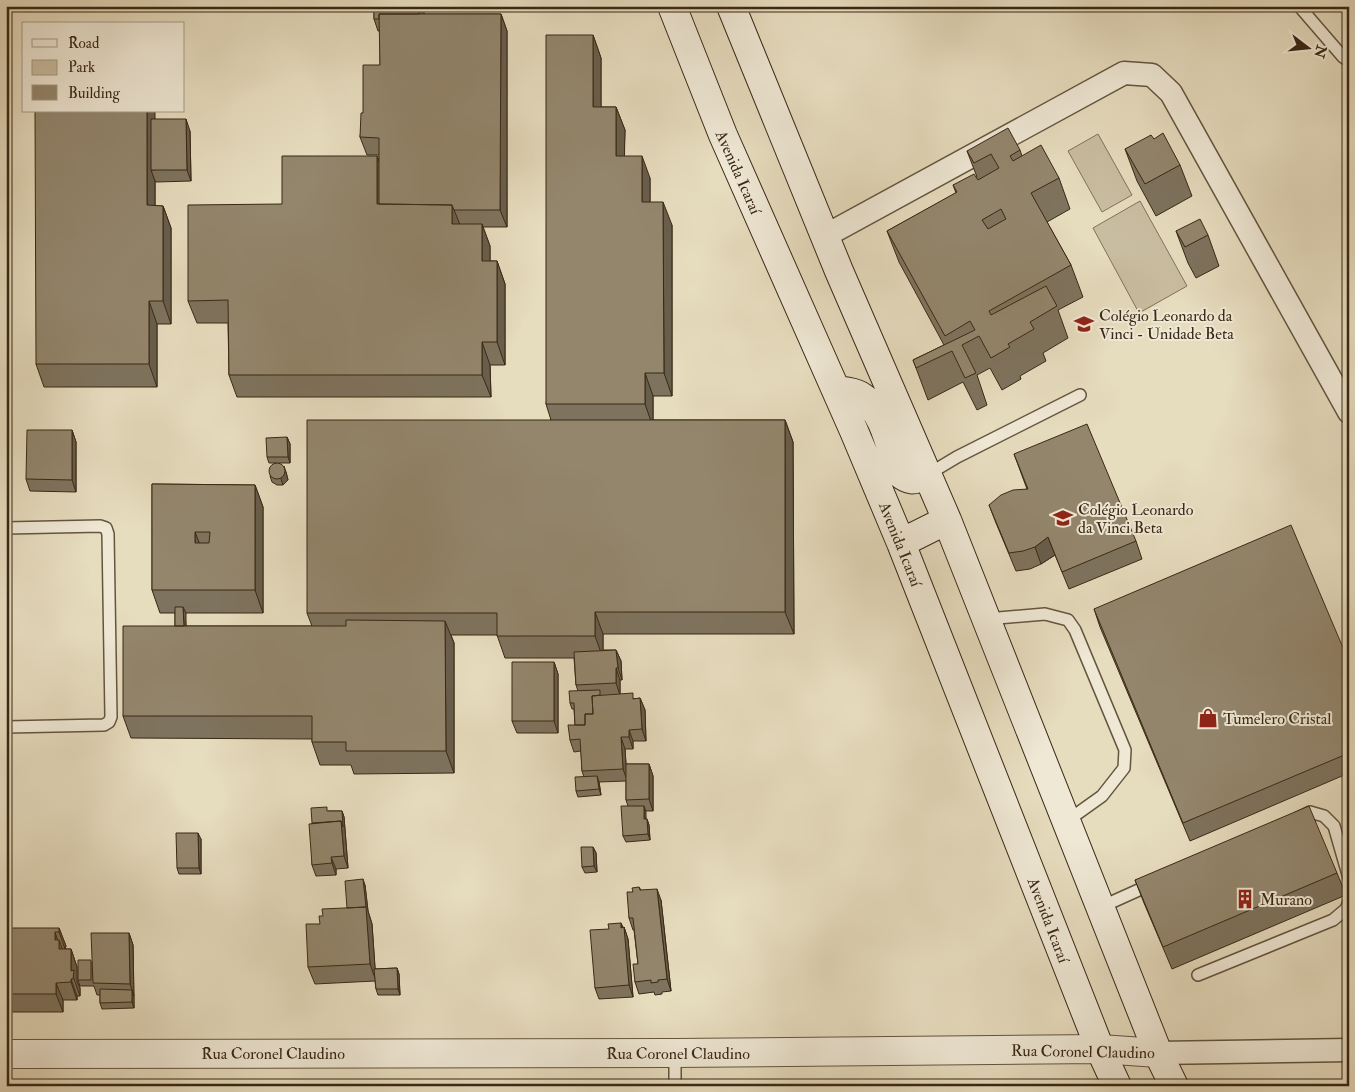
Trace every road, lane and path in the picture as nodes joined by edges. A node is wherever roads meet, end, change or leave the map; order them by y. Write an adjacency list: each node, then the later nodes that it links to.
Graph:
1 (672, 6): 6 (main road, Avenida Icaraí)
2 (731, 6): 5 (main road)
3 (1299, 6): 4 (lane)
4 (1349, 61)
5 (825, 236): 8 (street); 9 (main road)
6 (836, 390): 9 (main road); 12 (main road, Avenida Icaraí)
7 (1080, 395): 9 (lane)
8 (1349, 412)
9 (927, 475): 10 (main road)
10 (947, 520): 12 (main road); 13 (main road)
11 (6, 528): 14 (lane)
12 (901, 543): 22 (main road, Avenida Icaraí)
13 (986, 619): 15 (main road); 15 (lane)
14 (6, 727)
15 (1067, 821): 20 (main road)
16 (1292, 821): 18 (lane)
17 (1164, 878): 20 (lane)
18 (1349, 878)
19 (1349, 902): 21 (lane)
20 (1101, 907): 25 (main road)
21 (1198, 975)
22 (1100, 1049): 24 (main road, Rua Coronel Claudino); 25 (main road, Rua Coronel Claudino); 28 (main road, Avenida Icaraí)
23 (1349, 1050): 25 (street, Rua Coronel Claudino)
24 (675, 1053): 26 (main road, Rua Coronel Claudino); 27 (lane)
25 (1158, 1053): 29 (main road)
26 (6, 1054)
27 (675, 1086)
28 (1117, 1086)
29 (1174, 1086)

